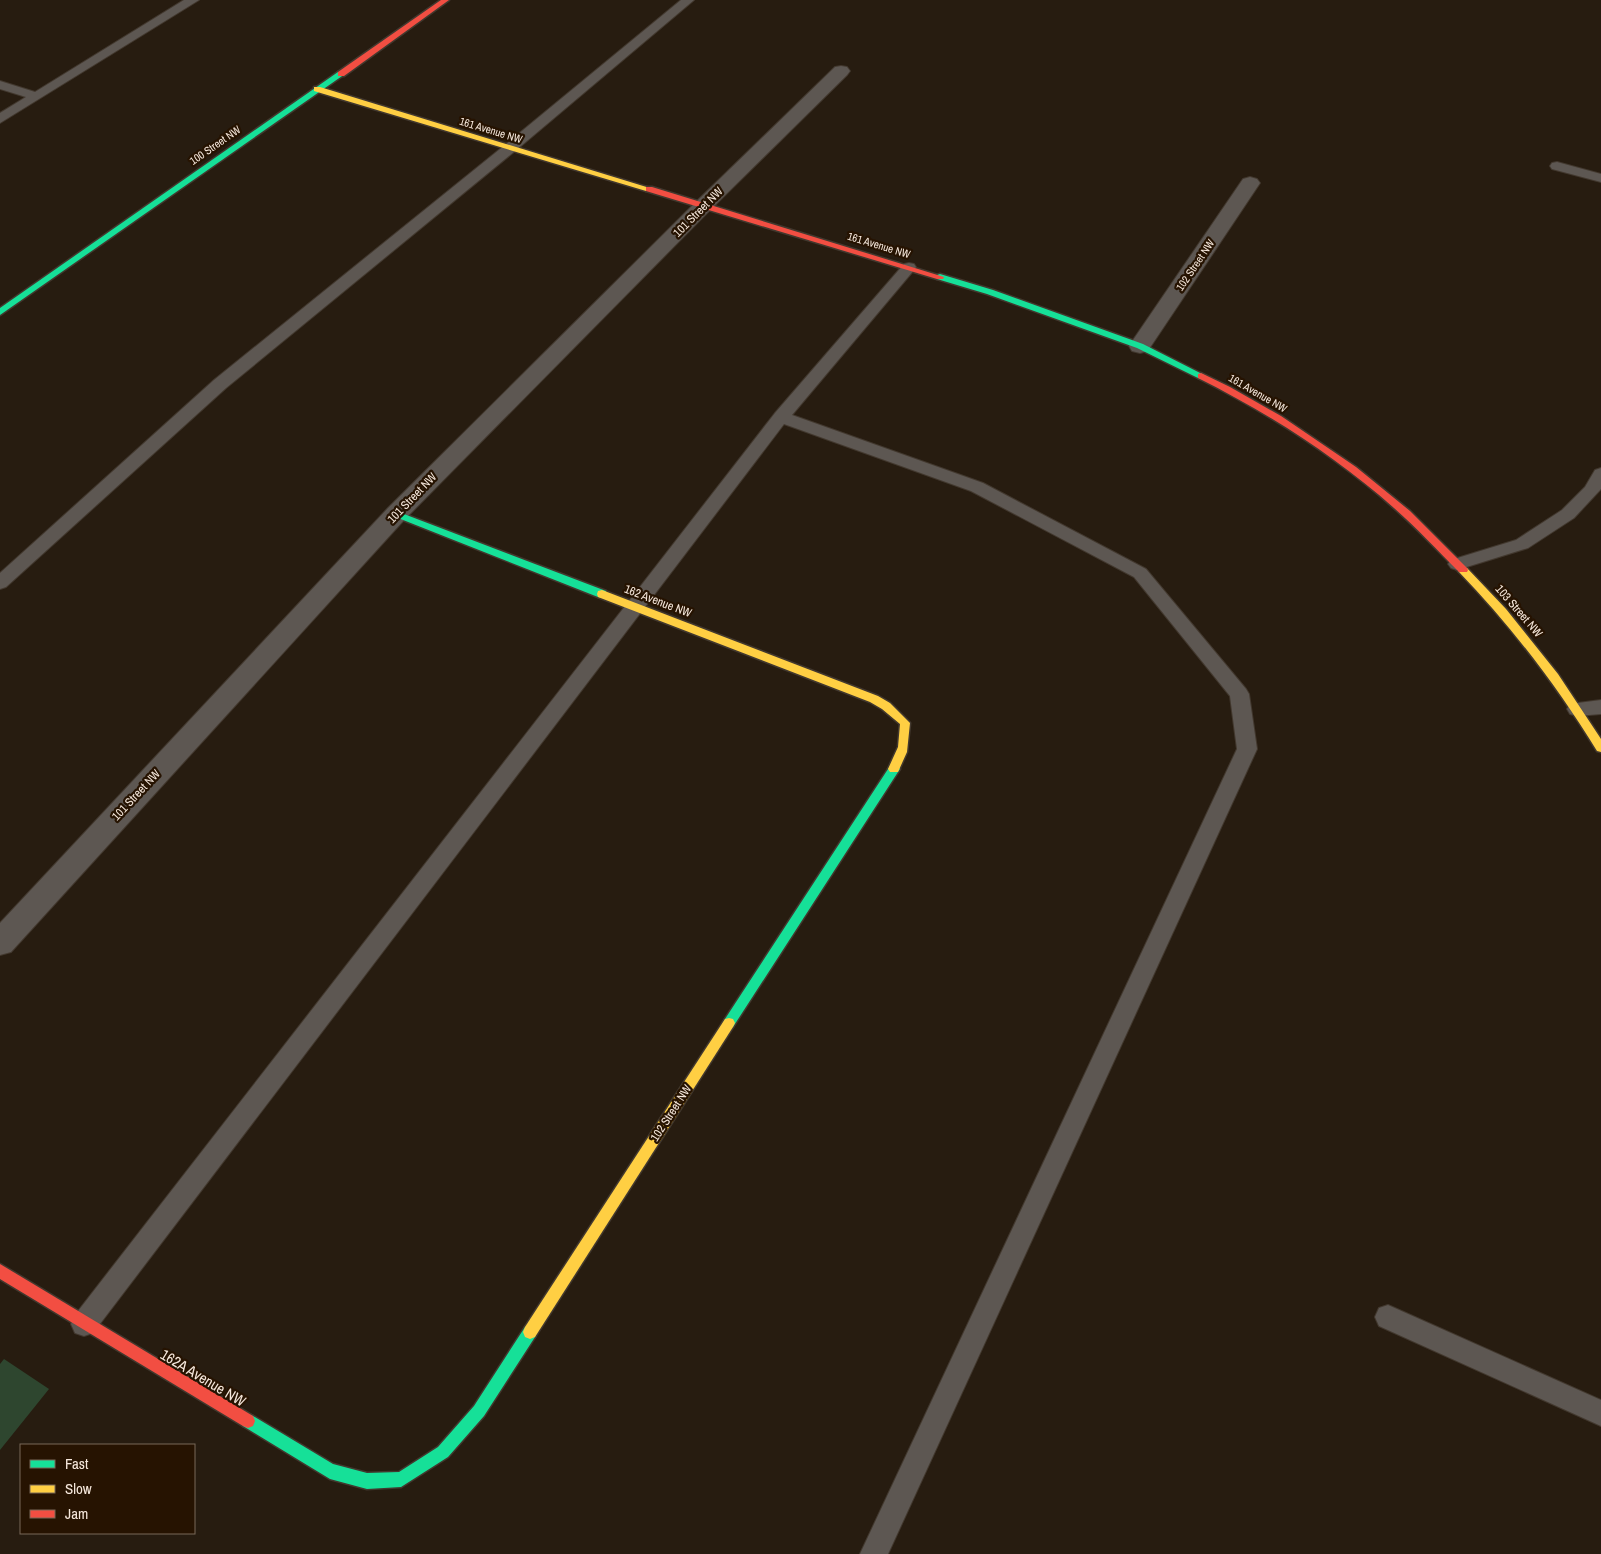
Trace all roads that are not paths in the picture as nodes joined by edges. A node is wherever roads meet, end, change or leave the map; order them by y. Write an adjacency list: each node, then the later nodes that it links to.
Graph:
1 (193, 0): 7 (lane)
2 (446, 0): 6 (street, 100 Street NW)
3 (688, 0): 9 (lane)
4 (841, 71): 13 (street, 101 Street NW)
5 (0, 85): 7 (lane)
6 (316, 90): 9 (street, 161 Avenue NW); 15 (street, 100 Street NW)
7 (36, 96): 8 (lane)
8 (0, 119)
9 (510, 148): 13 (street, 161 Avenue NW); 22 (lane)
10 (1557, 166): 11 (lane)
11 (1601, 178)
12 (1250, 183): 16 (street, 102 Street NW)
13 (704, 205): 14 (street, 161 Avenue NW); 20 (street, 101 Street NW)
14 (909, 267): 16 (street, 161 Avenue NW); 17 (lane)
15 (0, 312)
16 (1140, 346): 19 (street, 161 Avenue NW)
17 (781, 417): 23 (lane); 34 (lane)
18 (1601, 474): 21 (lane)
19 (1398, 506): 21 (street, 103 Street NW)
20 (396, 514): 23 (street, 162 Avenue NW); 28 (street, 101 Street NW)
21 (1457, 564): 25 (street, 103 Street NW)
22 (0, 583)
23 (635, 608): 26 (street, 162 Avenue NW); 31 (lane)
24 (1601, 707): 25 (lane)
25 (1577, 709): 27 (street, 103 Street NW)
26 (905, 723): 33 (street, 102 Street NW)
27 (1601, 748)
28 (0, 942)
29 (0, 1271): 31 (street, 162A Avenue NW)
30 (1388, 1317): 32 (lane)
31 (84, 1324): 33 (street, 162A Avenue NW)
32 (1601, 1413)
33 (400, 1479)
34 (874, 1554)

